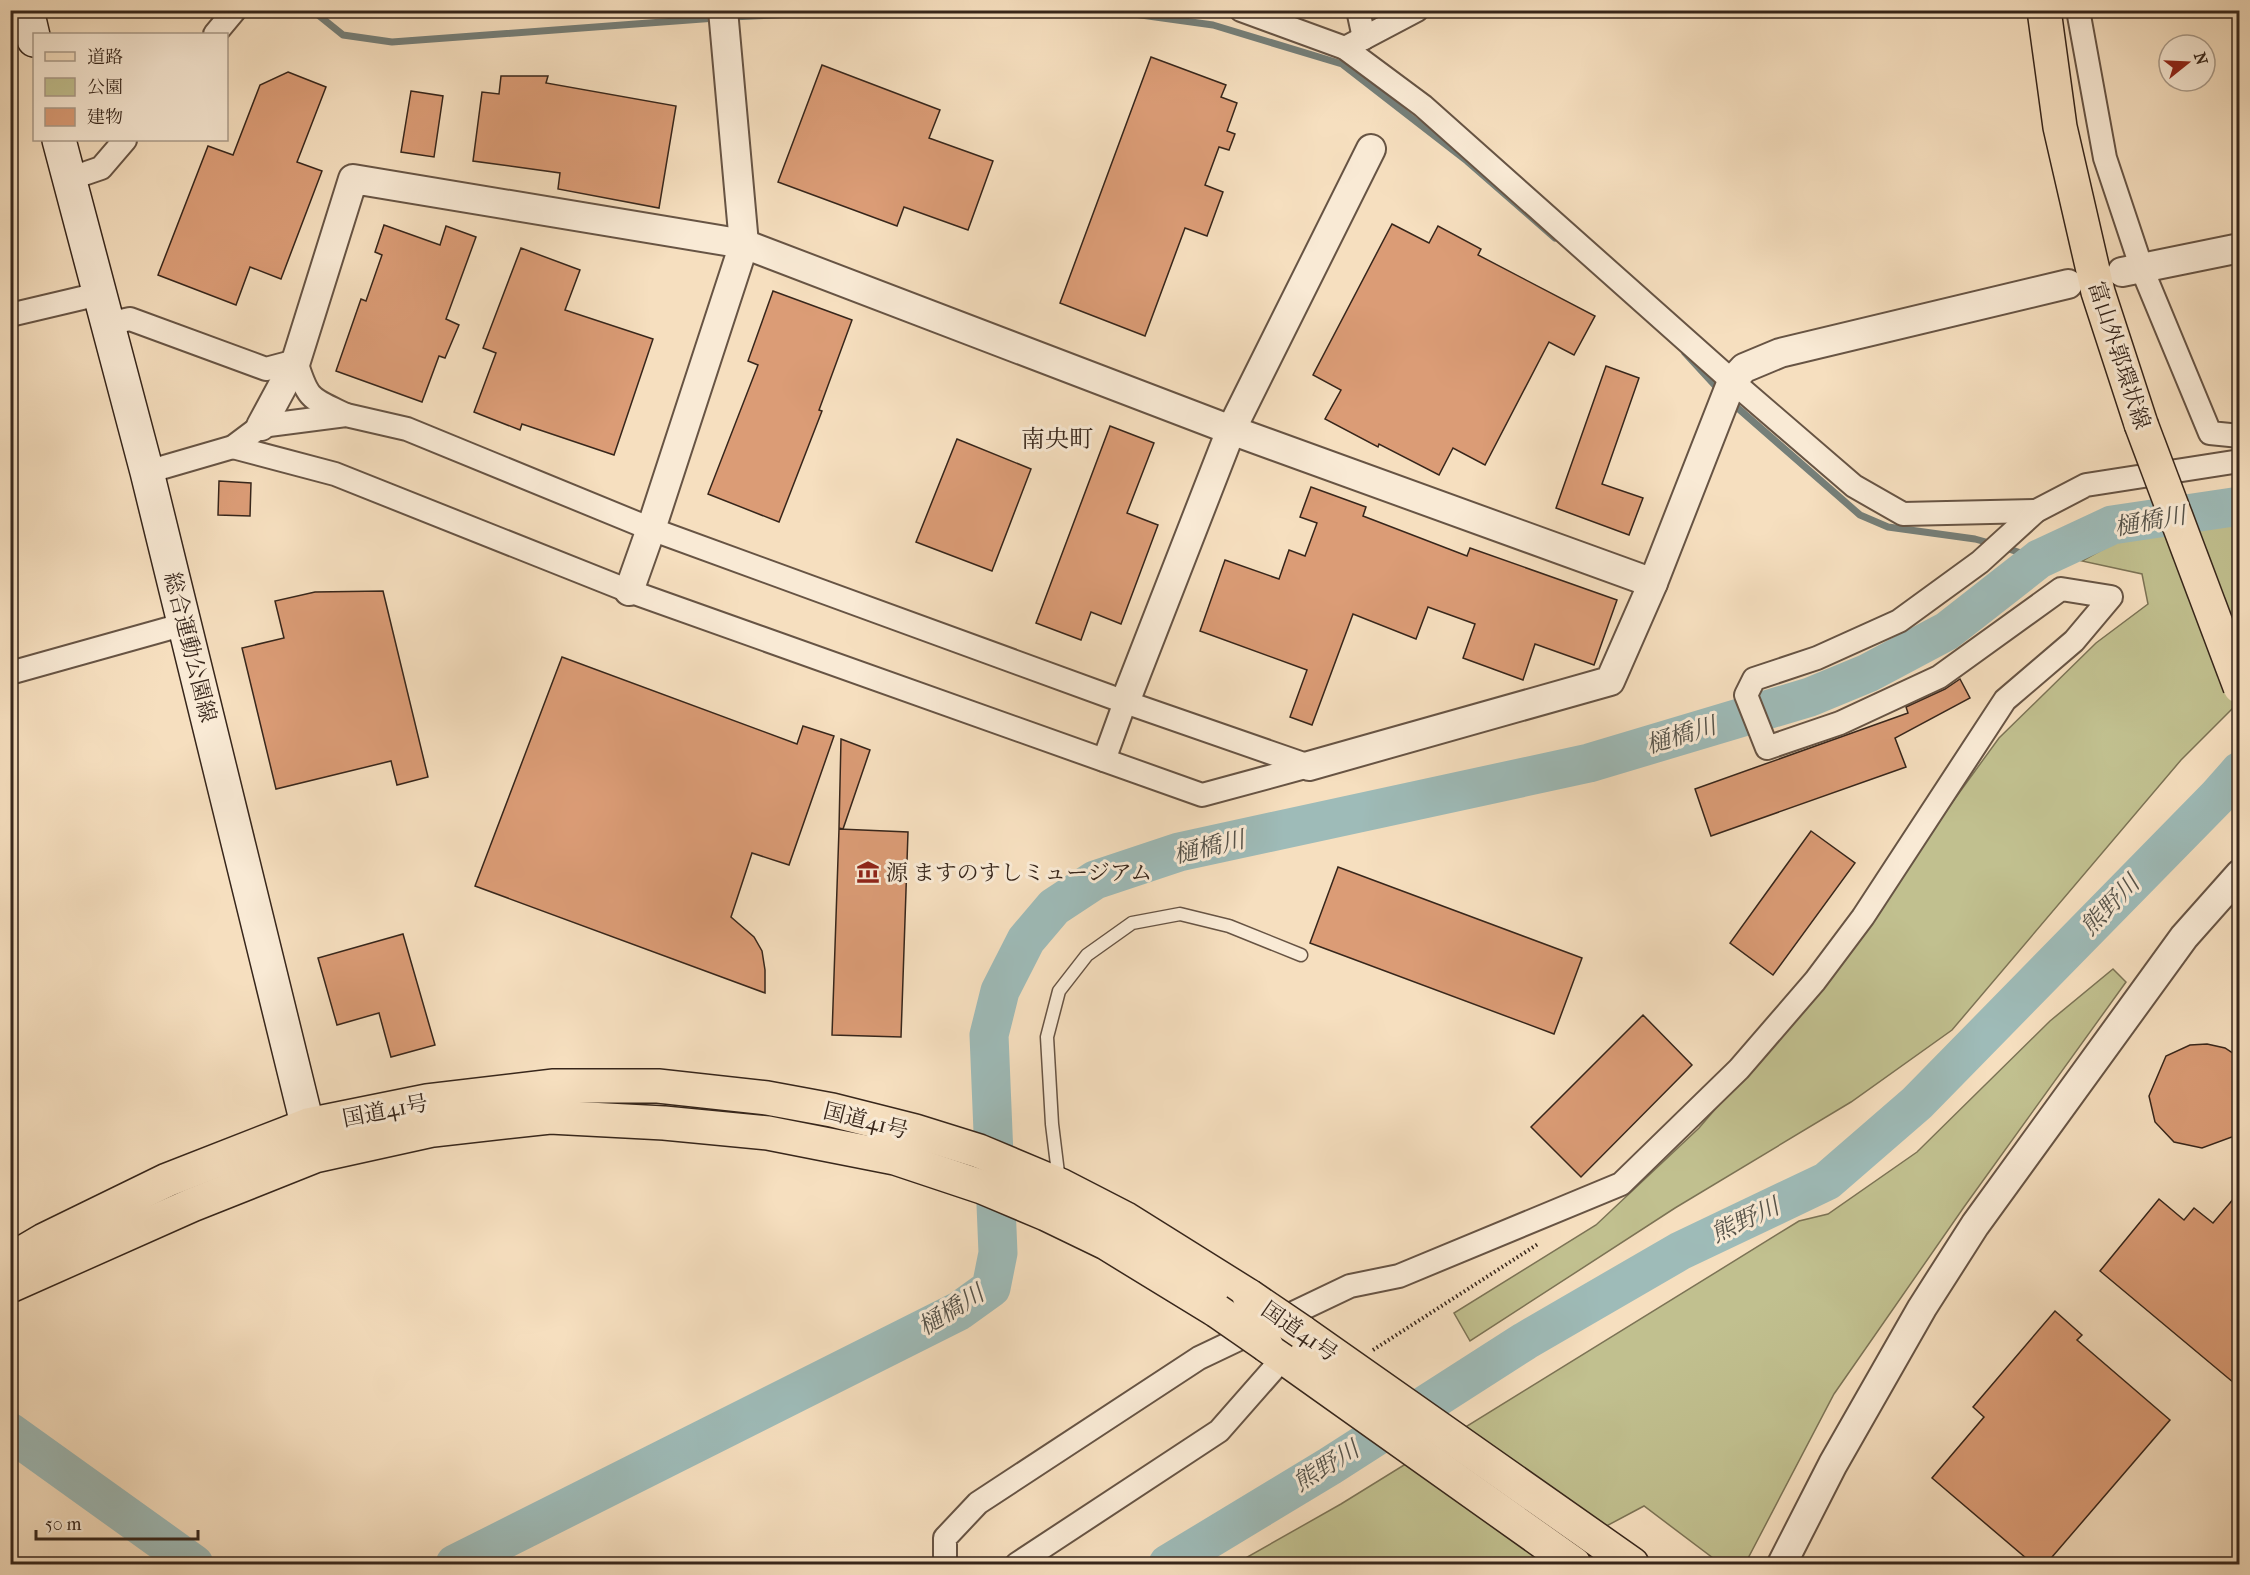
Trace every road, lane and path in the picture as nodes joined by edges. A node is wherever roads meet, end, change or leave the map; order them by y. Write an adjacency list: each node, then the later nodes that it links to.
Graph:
1 (27, 10): 10 (main road)
2 (235, 10): 9 (street)
3 (723, 10): 16 (street)
4 (1241, 10): 11 (street)
5 (1358, 10): 11 (street)
6 (1417, 10): 11 (street)
7 (2044, 10): 37 (main road, 富山外郭環状線, bridge)
8 (2078, 10): 18 (street)
9 (216, 33)
10 (33, 36)
11 (1354, 43): 23 (street)
12 (59, 141): 15 (main road, 総合運動公園線)
13 (124, 141): 15 (street)
14 (1371, 149): 26 (street)
15 (69, 179): 20 (main road, 総合運動公園線)
16 (744, 244): 22 (street); 26 (street); 32 (street)
17 (2240, 248): 18 (street)
18 (2132, 271): 27 (street)
19 (2068, 284): 23 (street)
20 (103, 309): 21 (street); 22 (street); 30 (main road, 総合運動公園線)
21 (10, 315)
22 (296, 361): 24 (street); 25 (street)
23 (1732, 381): 31 (street); 33 (street)
24 (346, 415): 25 (street); 32 (street)
25 (261, 426): 28 (street)
26 (1231, 430): 33 (street); 38 (street)
27 (2240, 436)
28 (233, 447): 30 (street); 34 (street)
29 (2240, 461): 31 (street)
30 (147, 472): 35 (main road, 総合運動公園線)
31 (2036, 511): 52 (street)
32 (651, 529): 34 (street); 38 (street)
33 (1653, 583): 40 (street)
34 (629, 591): 39 (street)
35 (185, 624): 36 (street); 43 (main road, 総合運動公園線)
36 (10, 673)
37 (2240, 687)
38 (1125, 702): 39 (street); 40 (street)
39 (1104, 760): 40 (street)
40 (1309, 766)
41 (2240, 874): 55 (street)
42 (1300, 955): 45 (lane)
43 (308, 1125): 44 (main road, 総合運動公園線); 45 (main road, 国道41号); 47 (main road, 国道41号)
44 (315, 1156): 48 (main road, 国道41号); 49 (main road, 国道41号, bridge)
45 (1060, 1185): 49 (main road, 国道41号, bridge)
46 (1544, 1240): 50 (path)
47 (10, 1260)
48 (10, 1286)
49 (1284, 1345): 50 (main road, 国道41号); 51 (main road, 国道41号); 53 (street)
50 (1359, 1372): 54 (main road, 国道41号)
51 (1570, 1562)
52 (945, 1564)
53 (1017, 1564)
54 (1632, 1564)
55 (1782, 1564)

